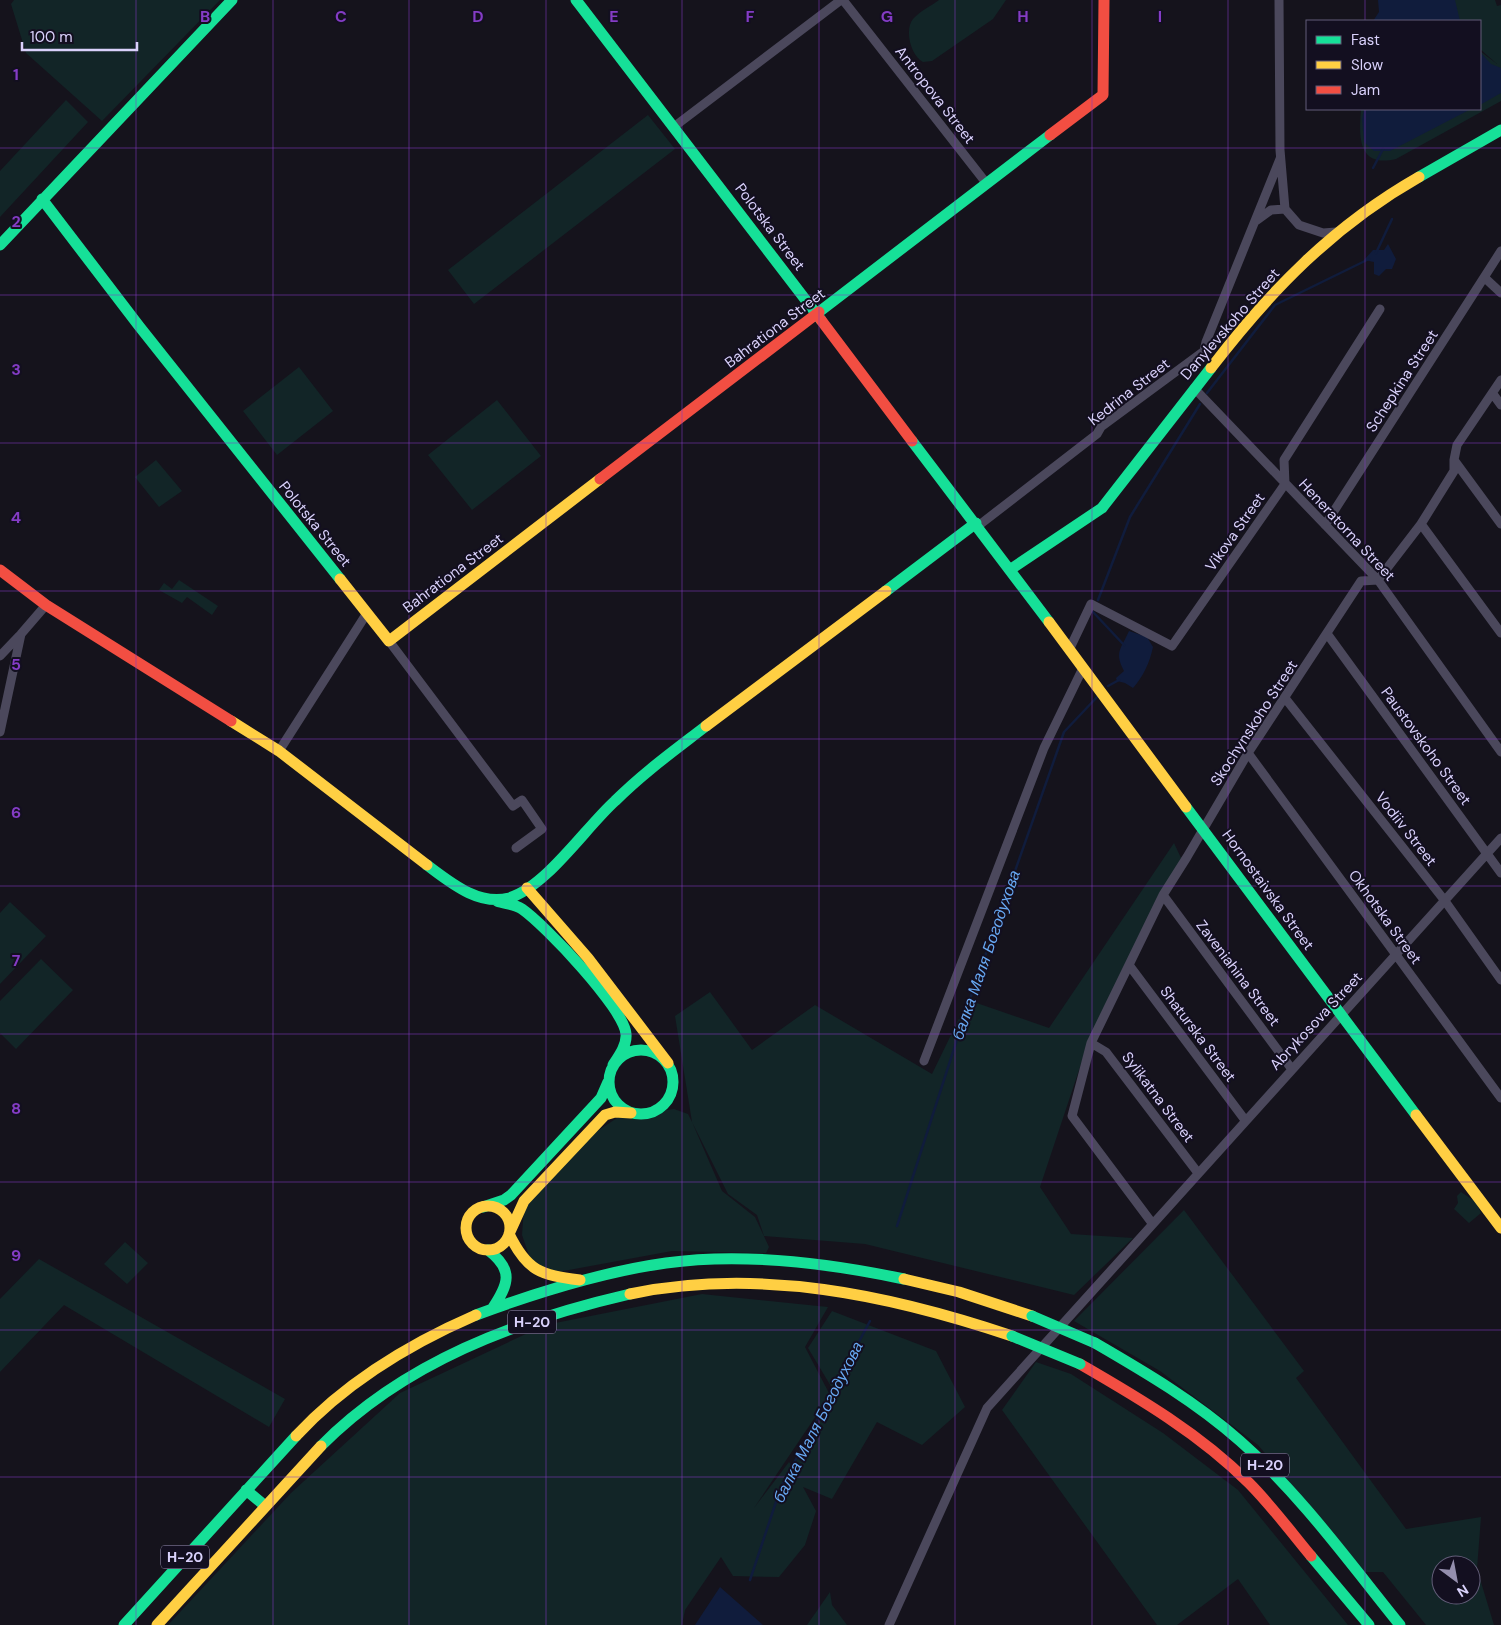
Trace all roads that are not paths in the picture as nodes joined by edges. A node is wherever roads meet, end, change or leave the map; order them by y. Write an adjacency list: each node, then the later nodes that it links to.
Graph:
1 (232, 0): 10 (street)
2 (576, 0): 6 (street, Polotska Street)
3 (842, 0): 6 (street, Antropova Street); 9 (street, Antropova Street)
4 (1104, 0): 9 (street, Bahrationa Street)
5 (1279, 0): 8 (street, Kedrina Street)
6 (675, 126): 19 (street, Polotska Street)
7 (1501, 130): 13 (street, Danylevskoho Street)
8 (1280, 159): 11 (street, Kedrina Street); 12 (street, Kedrina Street)
9 (987, 184): 19 (street, Bahrationa Street)
10 (42, 199): 14 (street); 34 (street, Polotska Street)
11 (1285, 209): 12 (street); 13 (street)
12 (1255, 222): 28 (street, Kedrina Street)
13 (1336, 232): 21 (street, Danylevskoho Street)
14 (0, 245)
15 (1501, 251): 16 (street, Schepkina Street)
16 (1486, 278): 17 (street); 29 (street, Schepkina Street)
17 (1501, 292)
18 (1380, 309): 25 (street)
19 (817, 314): 28 (street, Polotska Street); 38 (street, Bahrationa Street)
20 (1501, 380): 22 (street)
21 (1194, 388): 25 (street, Heneratorna Street); 30 (street, Danylevskoho Street)
22 (1493, 394): 23 (street); 24 (street)
23 (1501, 405)
24 (1454, 460): 26 (street); 27 (street)
25 (1285, 484): 29 (street, Heneratorna Street); 39 (street, Vikova Street)
26 (1421, 524): 32 (street); 35 (street)
27 (1501, 524)
28 (977, 525): 30 (street, Polotska Street); 52 (street)
29 (1324, 525): 32 (street, Heneratorna Street)
30 (1011, 569): 39 (street, Hornostaivska Street)
31 (0, 570): 33 (street)
32 (1378, 580): 37 (street, Skochynskoho Street); 45 (street, Heneratorna Street)
33 (46, 605): 36 (street); 44 (street)
34 (367, 613): 38 (street, Polotska Street); 44 (street)
35 (1501, 633)
36 (21, 634): 40 (street); 43 (street)
37 (1328, 635): 42 (street, Skochynskoho Street); 50 (street, Paustovskoho Street)
38 (388, 641): 49 (street, Polotska Street)
39 (1070, 648): 41 (street, Hornostaivska Street)
40 (0, 656)
41 (1084, 668): 47 (street, Hornostaivska Street); 61 (street)
42 (1285, 698): 46 (street, Skochynskoho Street); 55 (street, Vodiiv Street)
43 (0, 732)
44 (279, 751): 54 (street)
45 (1501, 752)
46 (1248, 753): 47 (street, Skochynskoho Street); 56 (street, Okhotska Street)
47 (1204, 828): 53 (street, Skochynskoho Street); 59 (street, Hornostaivska Street)
48 (1501, 838): 50 (street, Abrykosova Street)
49 (516, 848)
50 (1487, 854): 51 (street, Paustovskoho Street); 55 (street, Abrykosova Street)
51 (1501, 873)
52 (527, 888): 54 (street); 62 (street)
53 (1162, 895): 57 (street, Skochynskoho Street); 64 (street, Zaveniahina Street)
54 (486, 898): 63 (street)
55 (1445, 901): 56 (street, Abrykosova Street); 58 (street, Vodiiv Street)
56 (1396, 955): 59 (street, Abrykosova Street); 66 (street, Okhotska Street)
57 (1129, 964): 60 (street, Skochynskoho Street); 68 (street, Shaturska Street)
58 (1501, 980)
59 (1340, 1014): 64 (street, Abrykosova Street); 72 (street, Hornostaivska Street)
60 (1091, 1043): 69 (street, Sylikatna Street); 71 (street, Skochynskoho Street)
61 (924, 1061)
62 (668, 1063): 63 (street); 67 (street)
63 (613, 1066): 65 (street)
64 (1291, 1068): 68 (street, Abrykosova Street)
65 (609, 1081): 67 (street); 70 (street)
66 (1501, 1098)
67 (631, 1113): 73 (street)
68 (1245, 1120): 69 (street, Abrykosova Street)
69 (1198, 1172): 71 (street, Abrykosova Street)
70 (483, 1207): 73 (street); 74 (street)
71 (1152, 1223): 81 (street, Abrykosova Street)
72 (1501, 1228)
73 (509, 1234): 74 (street); 75 (street)
74 (488, 1250): 76 (street)
75 (582, 1281): 76 (street, Н-20); 83 (street, Н-20, bridge)
76 (492, 1309): 77 (street, Н-20)
77 (246, 1490): 78 (street); 79 (street, Н-20)
78 (264, 1505): 80 (street, Н-20); 82 (street, Н-20, bridge)
79 (124, 1625)
80 (157, 1625)
81 (889, 1625)
82 (1369, 1625)
83 (1400, 1625)

